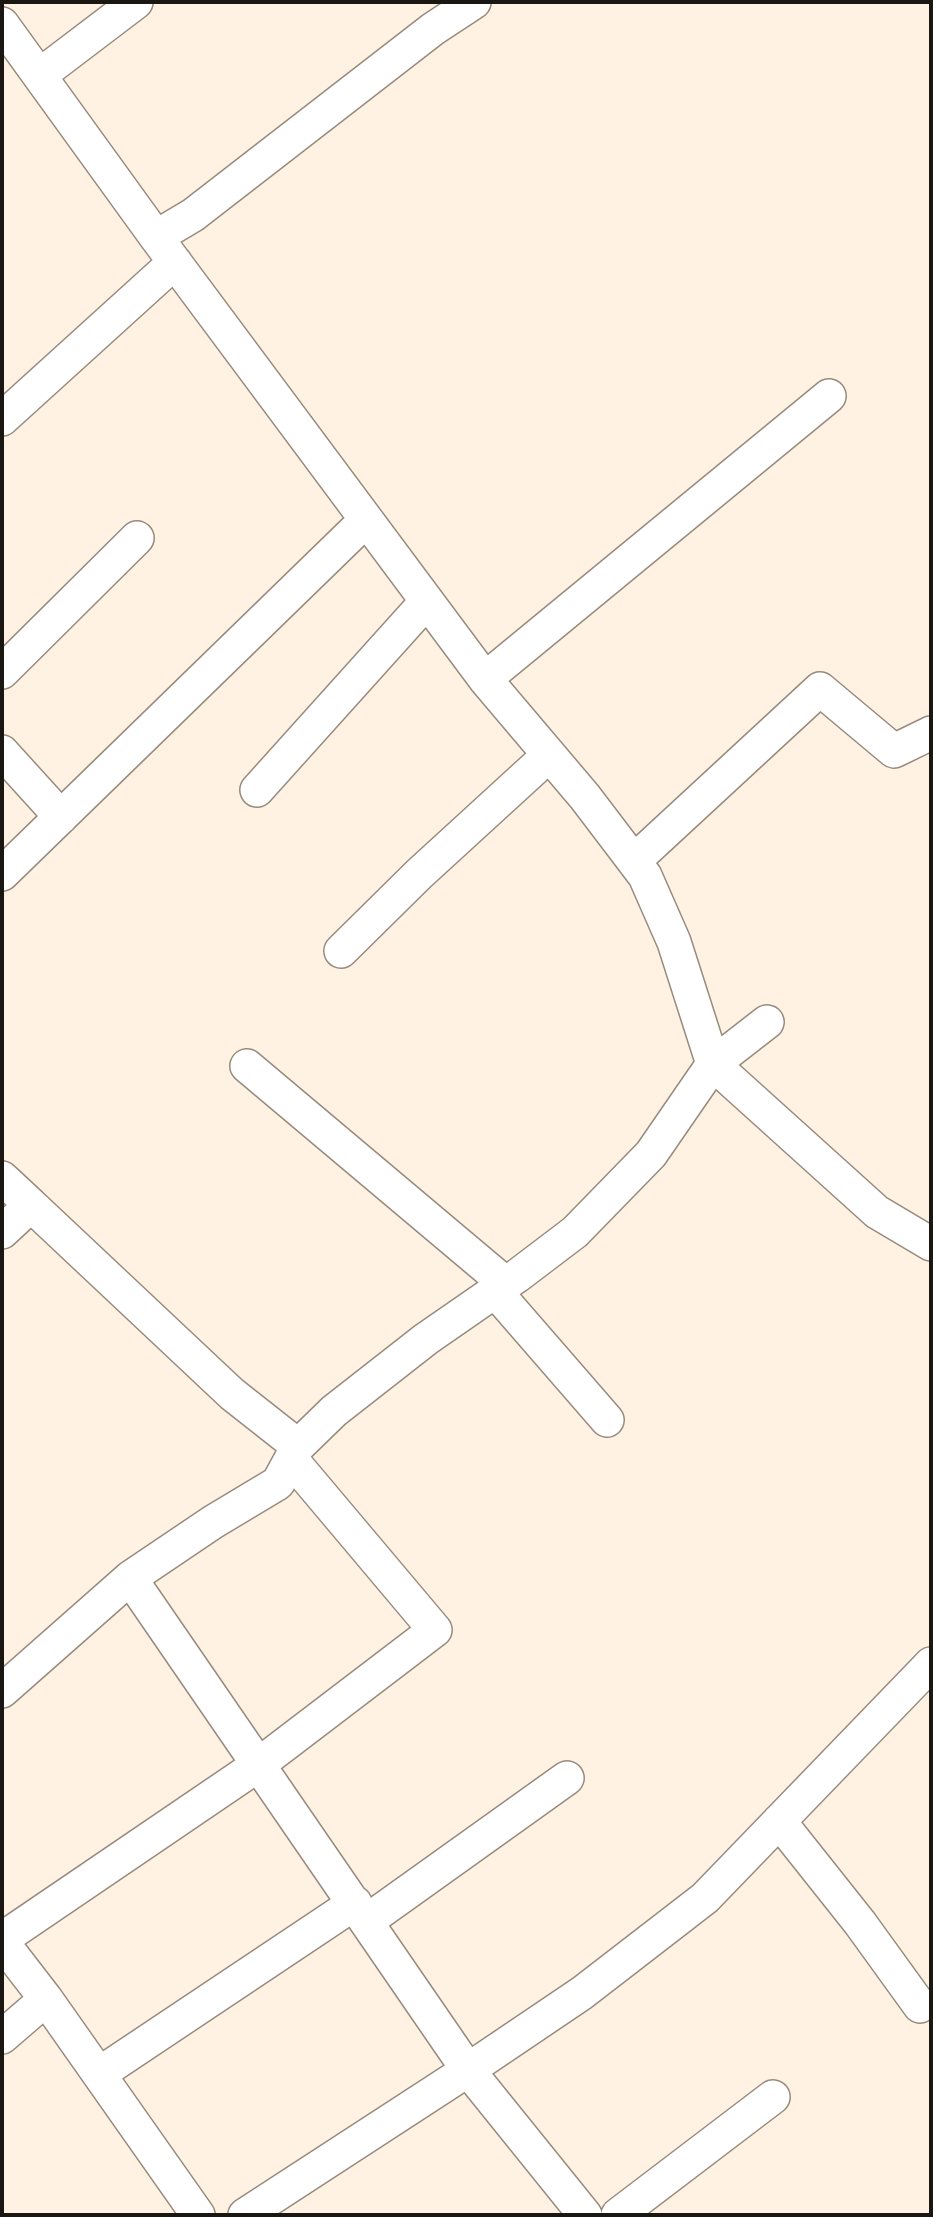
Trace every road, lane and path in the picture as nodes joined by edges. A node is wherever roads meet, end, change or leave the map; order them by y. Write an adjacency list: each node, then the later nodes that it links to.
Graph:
1 (136, 2): 4 (street)
2 (474, 2): 5 (street)
3 (2, 24): 4 (street)
4 (40, 75): 5 (street)
5 (165, 250): 7 (street); 8 (street)
6 (829, 396): 12 (street)
7 (2, 419)
8 (366, 520): 10 (street); 17 (street)
9 (137, 538): 11 (street)
10 (427, 601): 12 (street); 16 (street)
11 (2, 672)
12 (485, 679): 15 (street)
13 (931, 733): 18 (street)
14 (2, 752): 17 (street)
15 (549, 755): 18 (street); 20 (street)
16 (257, 790)
17 (61, 817): 19 (street)
18 (634, 861): 22 (street)
19 (2, 874)
20 (341, 951)
21 (767, 1022): 22 (street)
22 (713, 1064): 27 (street); 28 (street)
23 (247, 1066): 28 (street)
24 (2, 1178): 25 (street)
25 (31, 1205): 26 (street); 30 (street)
26 (2, 1232)
27 (931, 1244)
28 (500, 1288): 29 (street); 30 (street)
29 (607, 1420)
30 (294, 1453): 31 (street); 34 (street)
31 (130, 1578): 33 (street); 34 (street)
32 (931, 1664): 36 (street)
33 (2, 1691)
34 (258, 1765): 37 (street); 38 (street)
35 (567, 1778): 37 (street)
36 (779, 1821): 40 (street); 42 (street)
37 (361, 1912): 42 (street); 43 (street)
38 (2, 1941): 39 (street)
39 (47, 1999): 41 (street); 43 (street)
40 (920, 2006)
41 (2, 2037)
42 (468, 2070): 46 (street); 47 (street)
43 (99, 2074): 45 (street)
44 (773, 2097): 48 (street)
45 (198, 2215)
46 (245, 2215)
47 (585, 2215)
48 (618, 2215)

